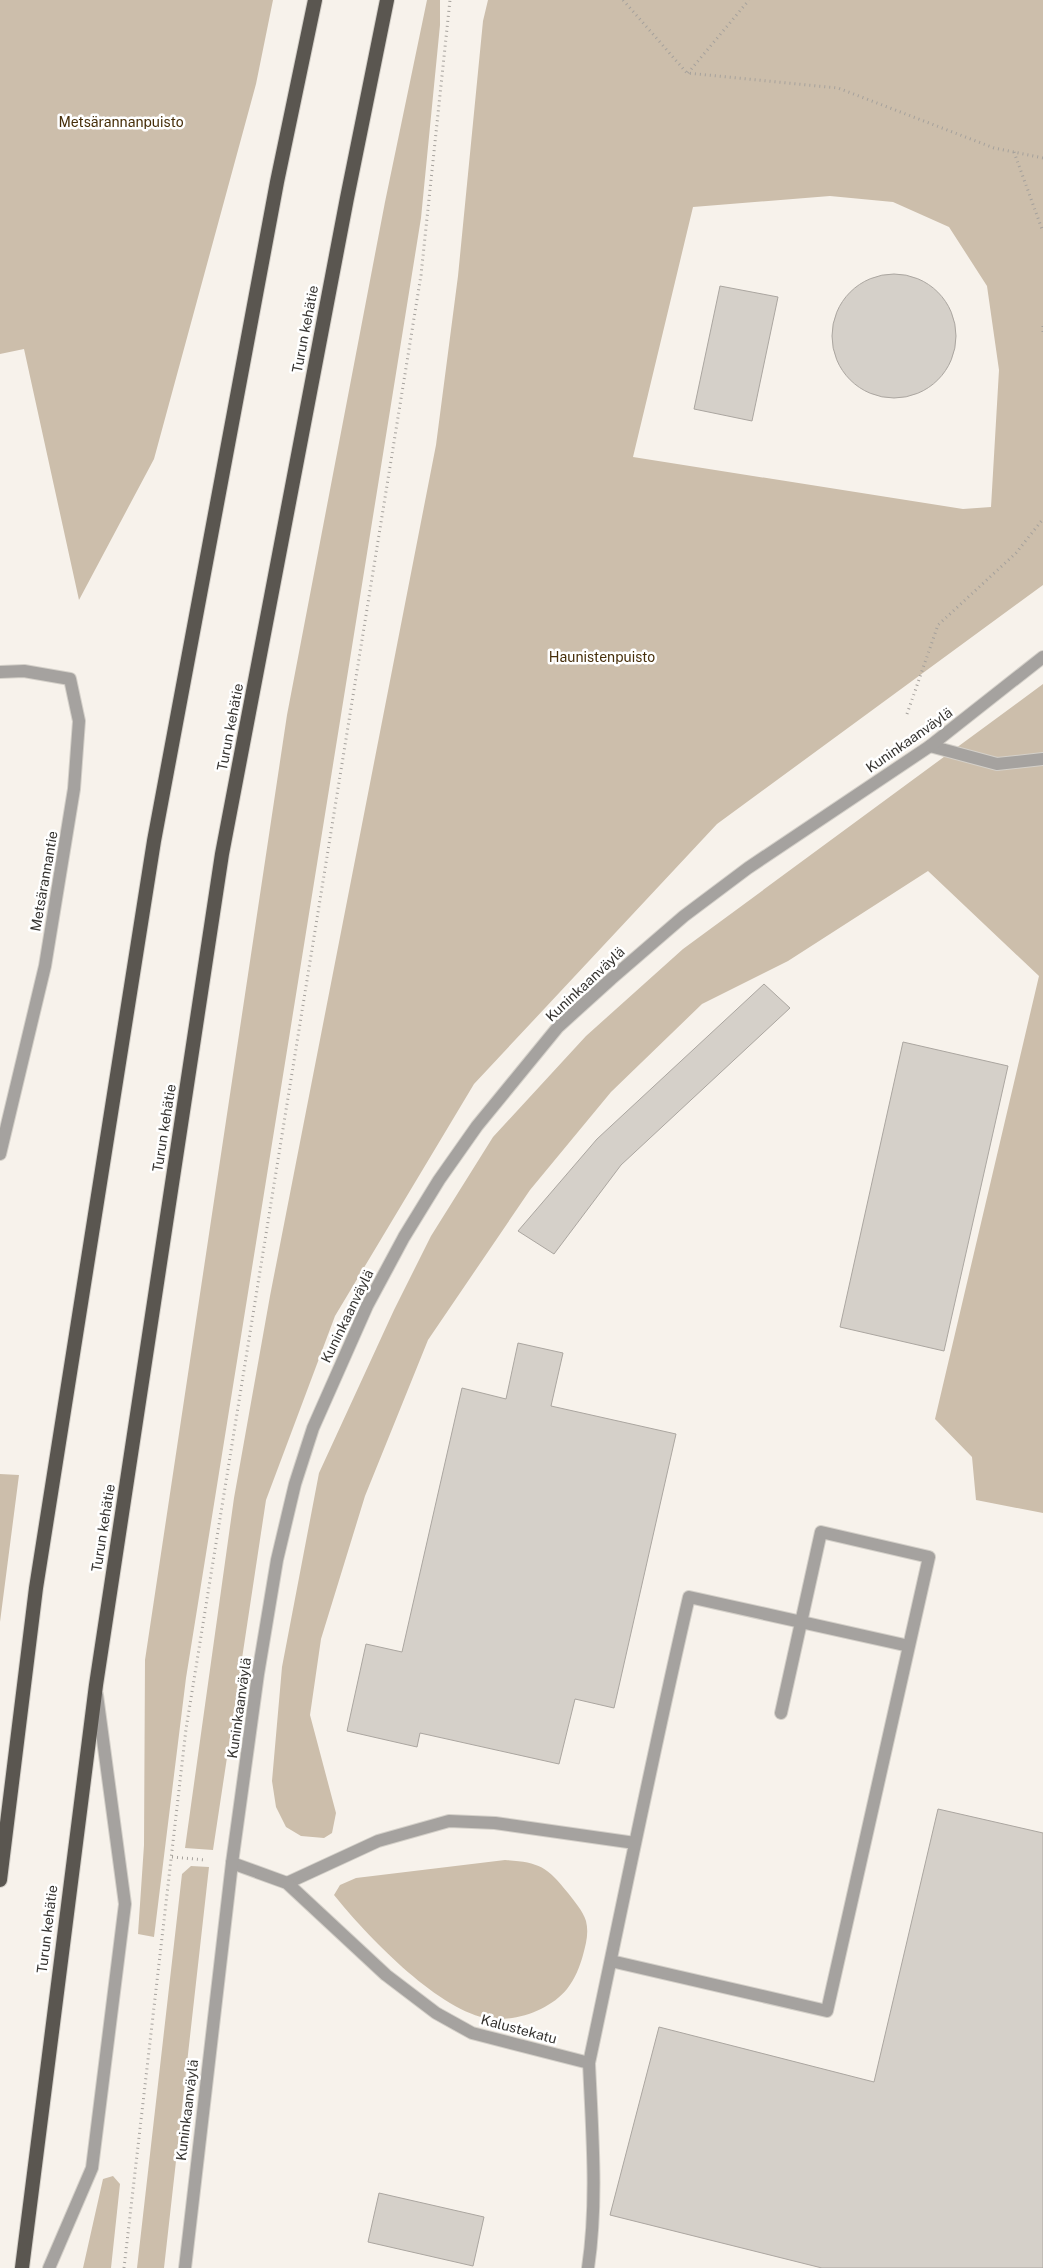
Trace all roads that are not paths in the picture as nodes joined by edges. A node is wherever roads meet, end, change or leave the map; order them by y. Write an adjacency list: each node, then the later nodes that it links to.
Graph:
1 (315, 0): 14 (highway)
2 (387, 0): 10 (highway, Turun kehätie)
3 (1043, 657): 5 (street, Kuninkaanväylä)
4 (0, 672): 7 (street, Metsärannantie)
5 (930, 746): 6 (street); 13 (street, Kuninkaanväylä)
6 (1043, 759)
7 (0, 1154)
8 (801, 1622): 9 (street); 9 (street); 11 (street); 12 (street)
9 (909, 1646): 16 (street)
10 (96, 1685): 18 (highway, Turun kehätie); 19 (street)
11 (781, 1713)
12 (635, 1843): 15 (street); 16 (street)
13 (232, 1863): 15 (street, Kalustekatu); 20 (street, Kuninkaanväylä)
14 (0, 1880)
15 (287, 1883): 17 (street, Kalustekatu)
16 (611, 1960): 17 (street)
17 (589, 2063): 21 (street)
18 (22, 2268)
19 (49, 2268)
20 (184, 2268)
21 (588, 2268)

